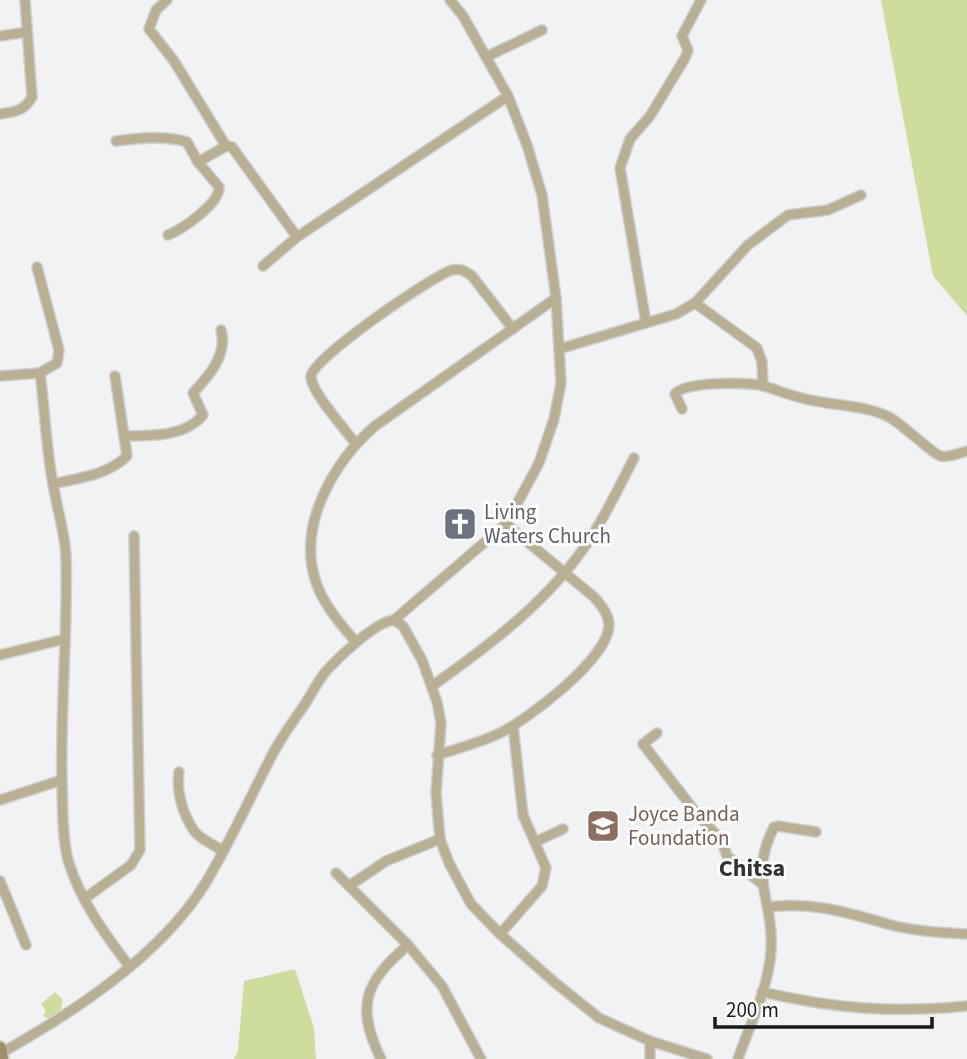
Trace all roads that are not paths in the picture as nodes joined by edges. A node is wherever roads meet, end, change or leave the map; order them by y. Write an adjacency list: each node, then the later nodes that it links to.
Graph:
1 (26, 0): 6 (street)
2 (167, 0): 12 (street)
3 (450, 0): 8 (street)
4 (701, 0): 21 (street)
5 (542, 30): 8 (street)
6 (27, 32): 7 (street); 10 (street)
7 (0, 36)
8 (486, 57): 9 (street)
9 (508, 96): 16 (street); 19 (street)
10 (0, 114)
11 (116, 141): 13 (street)
12 (226, 146): 13 (street); 16 (street)
13 (198, 162): 15 (street)
14 (861, 195): 20 (street)
15 (168, 235)
16 (297, 237): 17 (street)
17 (263, 266)
18 (37, 267): 25 (street)
19 (556, 298): 22 (street); 24 (street)
20 (695, 303): 21 (street); 28 (street)
21 (646, 323): 24 (street)
22 (513, 329): 31 (street); 31 (street)
23 (220, 330): 30 (street)
24 (559, 349): 35 (street)
25 (40, 373): 26 (street); 34 (street)
26 (0, 376)
27 (115, 376): 30 (street)
28 (763, 386): 29 (street); 32 (street)
29 (682, 409)
30 (124, 436): 34 (street)
31 (355, 443): 40 (street)
32 (967, 451)
33 (634, 458): 37 (street)
34 (53, 484): 39 (street)
35 (506, 524): 37 (street); 38 (street)
36 (134, 536): 58 (street)
37 (565, 571): 42 (street); 43 (street)
38 (394, 620): 40 (street); 42 (street)
39 (65, 639): 41 (street); 47 (street)
40 (356, 642): 53 (street)
41 (0, 655)
42 (432, 686): 45 (street)
43 (513, 726): 45 (street); 52 (street)
44 (657, 733): 56 (street)
45 (437, 755): 51 (street)
46 (179, 772): 53 (street)
47 (62, 780): 48 (street); 58 (street)
48 (0, 800)
49 (563, 829): 52 (street)
50 (816, 832): 56 (street)
51 (440, 839): 57 (street); 60 (street)
52 (535, 842): 60 (street)
53 (223, 851): 64 (street)
54 (336, 873): 57 (street)
55 (0, 881): 62 (street)
56 (761, 883): 59 (street)
57 (349, 886): 63 (street)
58 (84, 899): 64 (street)
59 (768, 907): 61 (street); 65 (street)
60 (500, 934): 67 (street)
61 (967, 934)
62 (26, 945)
63 (408, 945): 69 (street); 70 (street)
64 (129, 966): 68 (street)
65 (762, 992): 66 (street); 73 (street)
66 (967, 1006)
67 (650, 1041): 71 (street); 72 (street)
68 (1, 1053)
69 (382, 1059)
70 (481, 1059)
71 (650, 1059)
72 (707, 1059)
73 (738, 1059)

